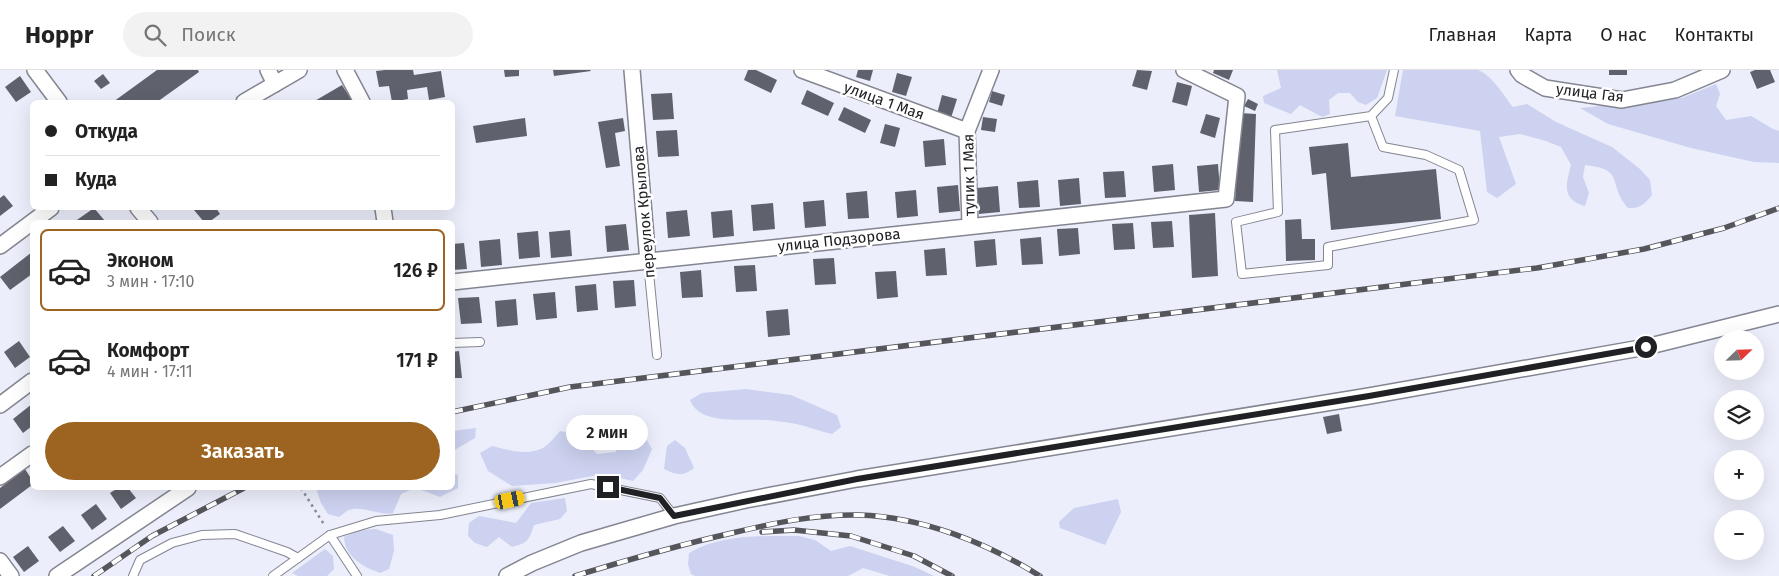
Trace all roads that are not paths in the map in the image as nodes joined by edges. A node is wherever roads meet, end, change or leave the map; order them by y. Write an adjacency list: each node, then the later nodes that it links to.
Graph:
1 (35, 70): 12 (street)
2 (299, 70): 11 (street)
3 (345, 70): 14 (street)
4 (632, 70): 24 (street, переулок Крылова)
5 (802, 70): 16 (street, улица 1 Мая)
6 (992, 70): 16 (street, тупик 1 Мая)
7 (1184, 70): 22 (street, улица Подзорова)
8 (1394, 70): 15 (lane)
9 (1518, 70): 10 (street, улица Гая)
10 (1722, 70)
11 (271, 77): 13 (street)
12 (58, 100)
13 (246, 100)
14 (361, 100)
15 (1370, 116): 15 (lane)
16 (967, 131): 22 (street, тупик 1 Мая)
17 (48, 210): 19 (street)
18 (140, 210): 20 (street)
19 (35, 220)
20 (148, 220)
21 (30, 224): 23 (street)
22 (970, 225): 24 (street, улица Подзорова)
23 (0, 246)
24 (648, 262): 25 (street, улица Подзорова); 29 (lane, переулок Крылова)
25 (455, 282)
26 (1779, 314): 35 (street)
27 (480, 342): 28 (lane)
28 (455, 343)
29 (657, 355)
30 (30, 382): 31 (street)
31 (0, 405)
32 (30, 455): 33 (street)
33 (0, 477)
34 (185, 490): 40 (street)
35 (674, 516): 36 (lane); 44 (street)
36 (330, 535): 37 (lane); 43 (lane)
37 (298, 558): 41 (lane); 42 (lane)
38 (0, 560): 39 (street)
39 (11, 576)
40 (57, 576)
41 (132, 576)
42 (273, 576)
43 (357, 576)
44 (507, 576)

